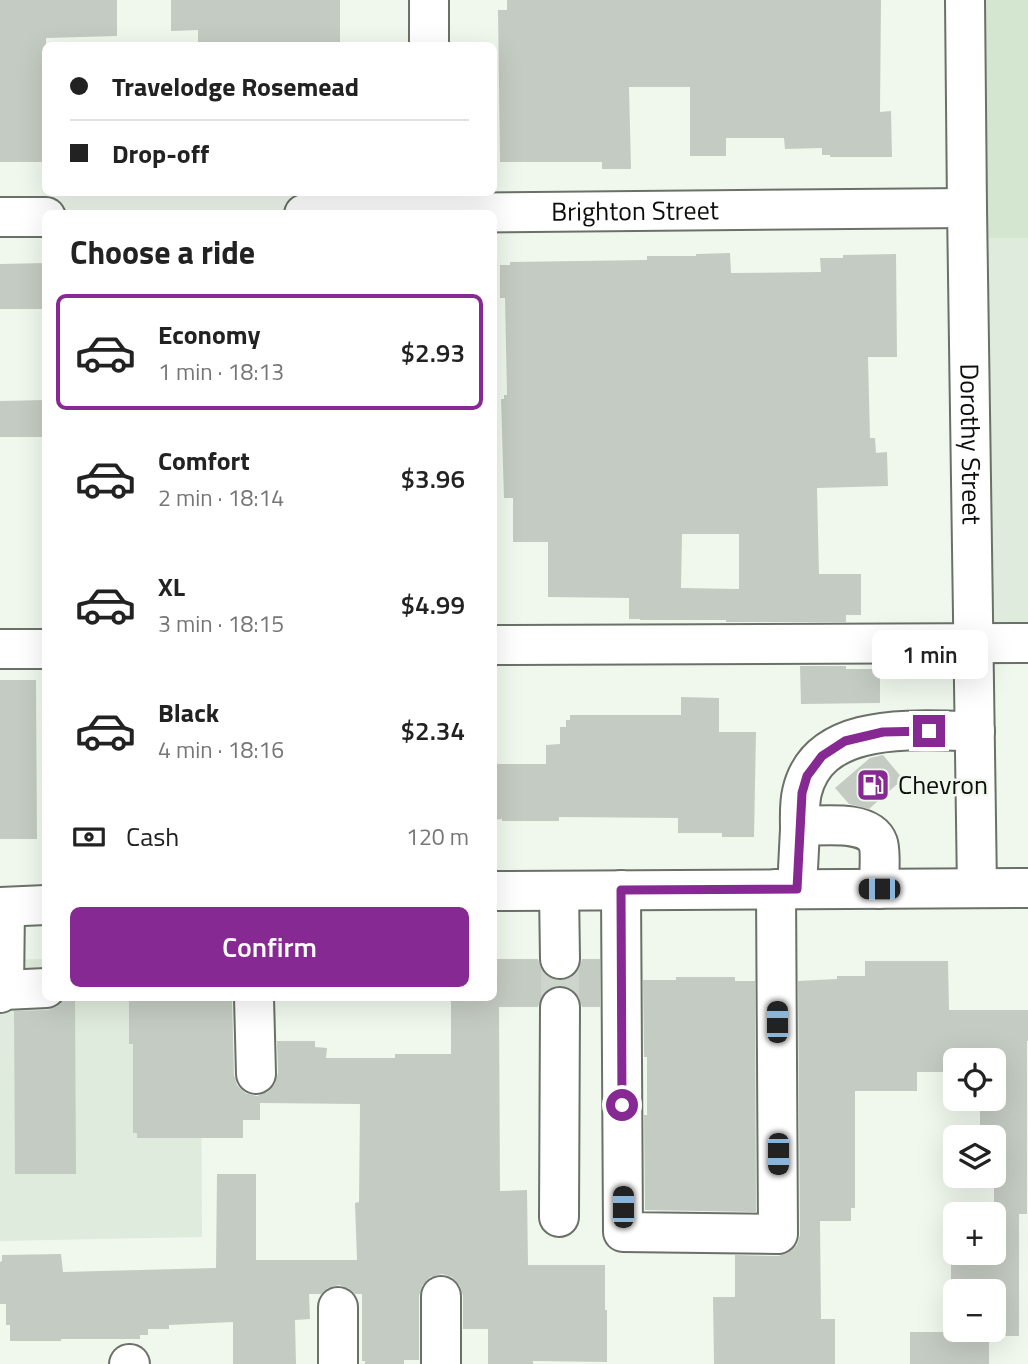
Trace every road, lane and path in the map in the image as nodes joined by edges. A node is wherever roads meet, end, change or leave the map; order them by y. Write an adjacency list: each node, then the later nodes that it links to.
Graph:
1 (429, 0): 3 (street)
2 (965, 0): 5 (street, Dorothy Street)
3 (429, 42)
4 (430, 206): 5 (street, Brighton Street); 6 (street, Brighton Street)
5 (967, 208): 10 (street, Dorothy Street)
6 (367, 210)
7 (0, 217): 8 (street)
8 (42, 217)
9 (1028, 643): 10 (street)
10 (974, 644): 11 (street); 14 (street, Dorothy Street)
11 (497, 645)
12 (0, 649): 13 (street)
13 (42, 649)
14 (975, 731): 15 (street); 16 (street, Dorothy Street)
15 (800, 825): 18 (street); 19 (street)
16 (977, 888): 17 (street); 19 (street)
17 (1028, 888)
18 (786, 889): 19 (street); 20 (street); 20 (street)
19 (879, 889)
20 (621, 890): 22 (street)
21 (497, 891): 22 (street)
22 (559, 891): 25 (street)
23 (42, 905): 24 (street)
24 (2, 906): 27 (street)
25 (560, 959)
26 (42, 988): 27 (street)
27 (2, 991)
28 (254, 1001): 30 (street)
29 (560, 1007): 31 (street)
30 (256, 1074)
31 (559, 1217)
32 (441, 1296): 35 (street)
33 (338, 1307): 34 (street)
34 (338, 1364)
35 (441, 1364)

